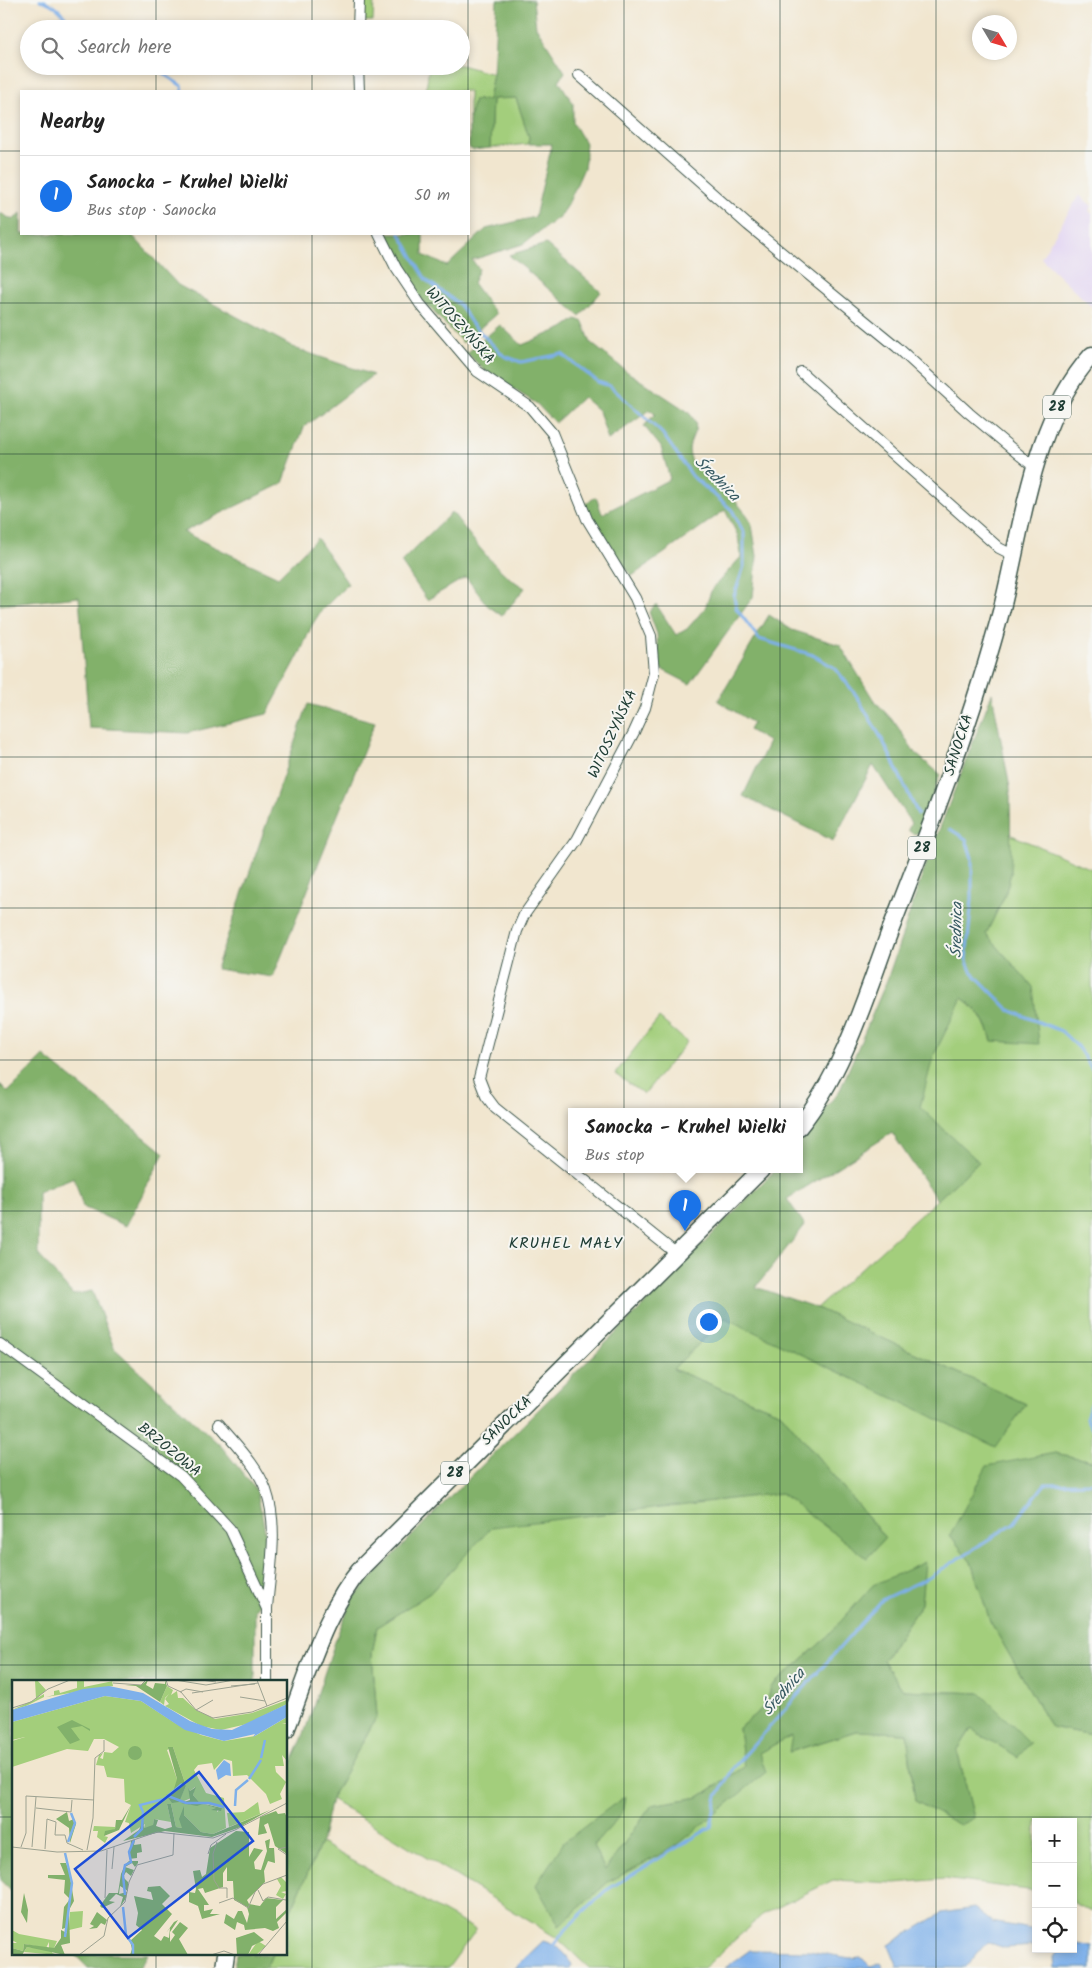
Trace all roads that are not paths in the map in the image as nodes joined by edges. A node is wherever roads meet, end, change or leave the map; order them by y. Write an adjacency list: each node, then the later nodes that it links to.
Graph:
1 (359, 0): 2 (street)
2 (358, 20)
3 (358, 75): 5 (street)
4 (579, 75): 9 (street)
5 (359, 90)
6 (380, 235): 12 (street, WITOSZYŃSKA)
7 (1092, 355): 9 (main road, SANOCKA / 28)
8 (801, 372): 10 (street)
9 (1036, 466): 10 (main road, SANOCKA / 28)
10 (1014, 556): 11 (main road, SANOCKA / 28)
11 (803, 1121)
12 (568, 1168)
13 (575, 1173): 15 (street, WITOSZYŃSKA)
14 (758, 1173): 15 (main road, SANOCKA / 28)
15 (678, 1255): 20 (main road, SANOCKA / 28)
16 (0, 1344): 18 (street, BRZOZOWA)
17 (219, 1424): 18 (street)
18 (267, 1609): 19 (street, BRZOZOWA)
19 (267, 1680)
20 (288, 1725)

